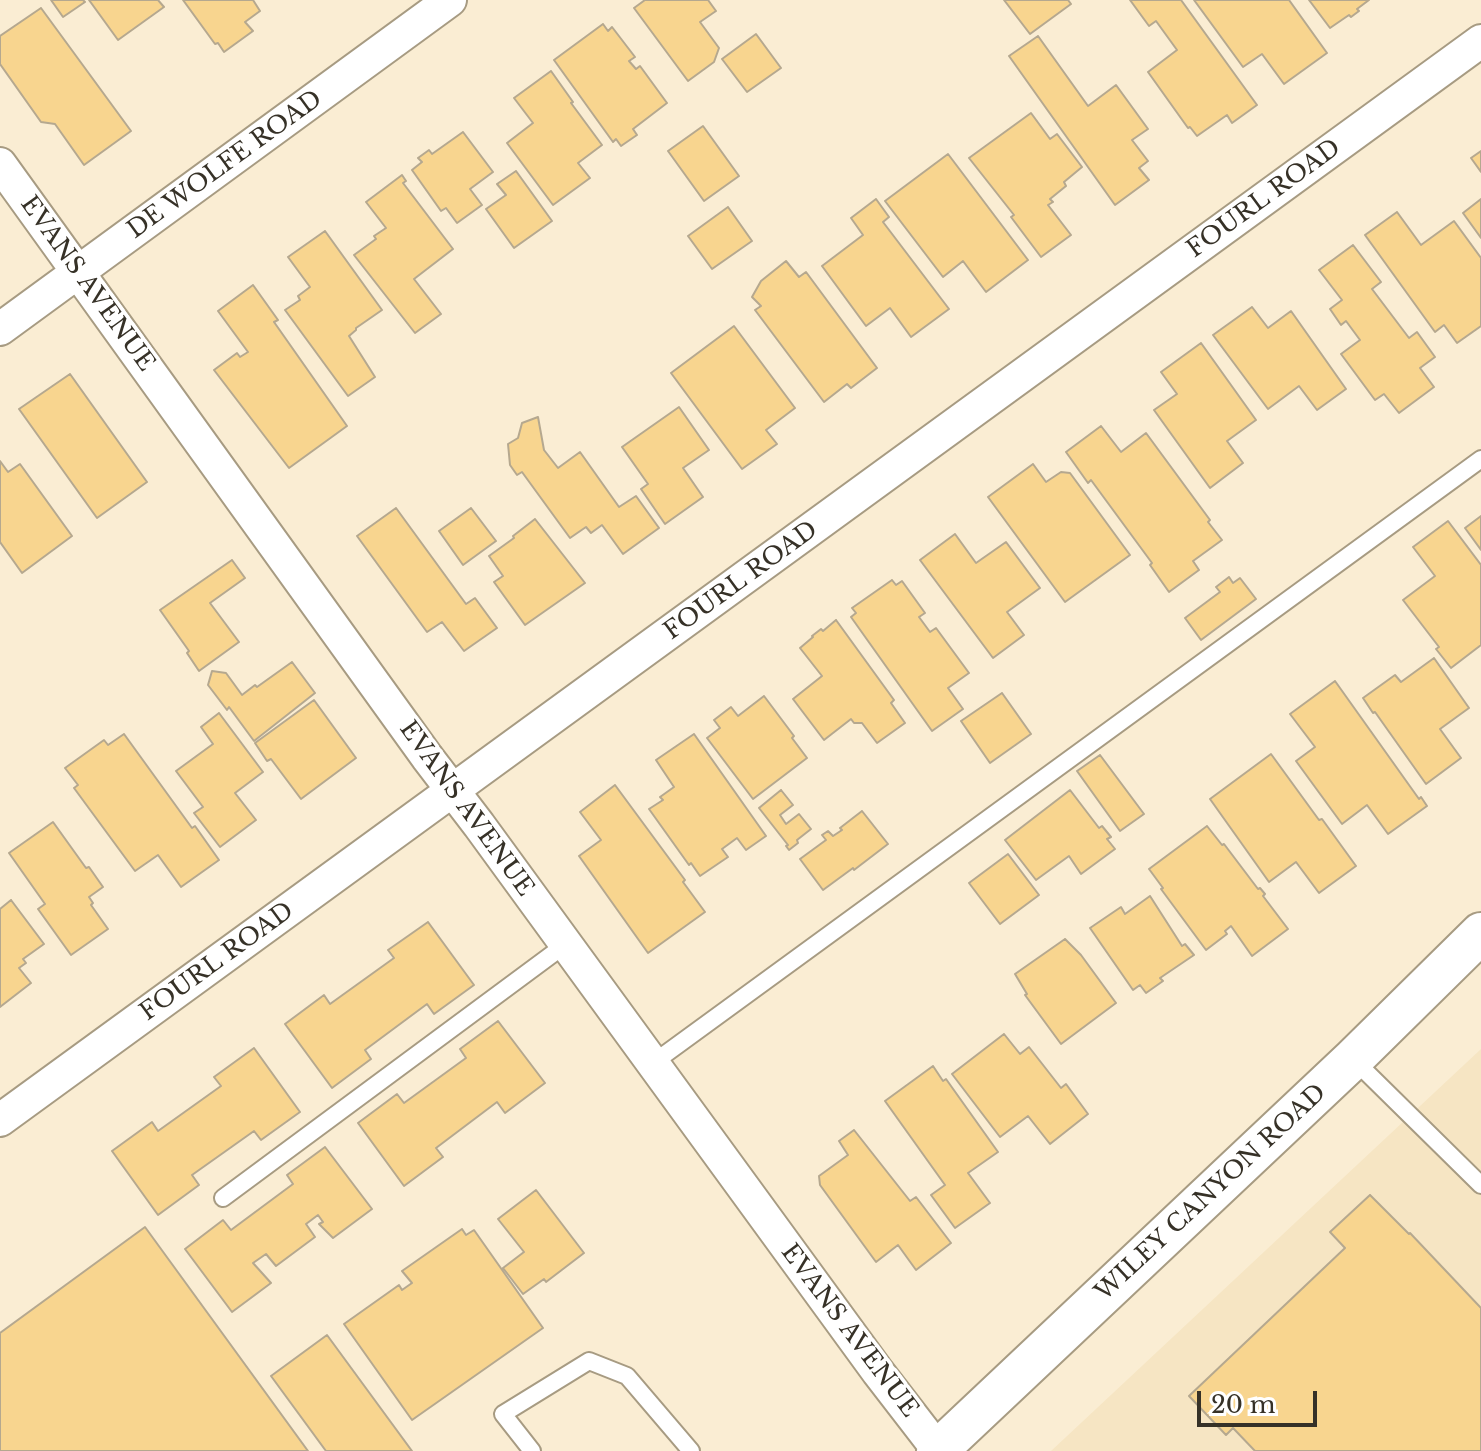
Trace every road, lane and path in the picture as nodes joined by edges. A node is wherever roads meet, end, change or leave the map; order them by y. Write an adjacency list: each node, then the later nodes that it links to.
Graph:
1 (450, 0): 4 (street, DE WOLFE ROAD)
2 (1481, 41): 7 (street, FOURL ROAD)
3 (0, 164): 4 (street, EVANS AVENUE)
4 (78, 272): 5 (street, DE WOLFE ROAD); 7 (street, EVANS AVENUE)
5 (0, 329)
6 (1481, 459): 11 (lane)
7 (453, 791): 9 (street, EVANS AVENUE); 12 (street, FOURL ROAD)
8 (1481, 933): 10 (street, WILEY CANYON ROAD)
9 (566, 944): 11 (street, EVANS AVENUE); 14 (lane)
10 (1353, 1059): 13 (lane); 17 (street, WILEY CANYON ROAD)
11 (653, 1063): 17 (street, EVANS AVENUE)
12 (0, 1120)
13 (1481, 1185)
14 (223, 1198)
15 (532, 1451): 16 (lane)
16 (691, 1451)
17 (937, 1451)

